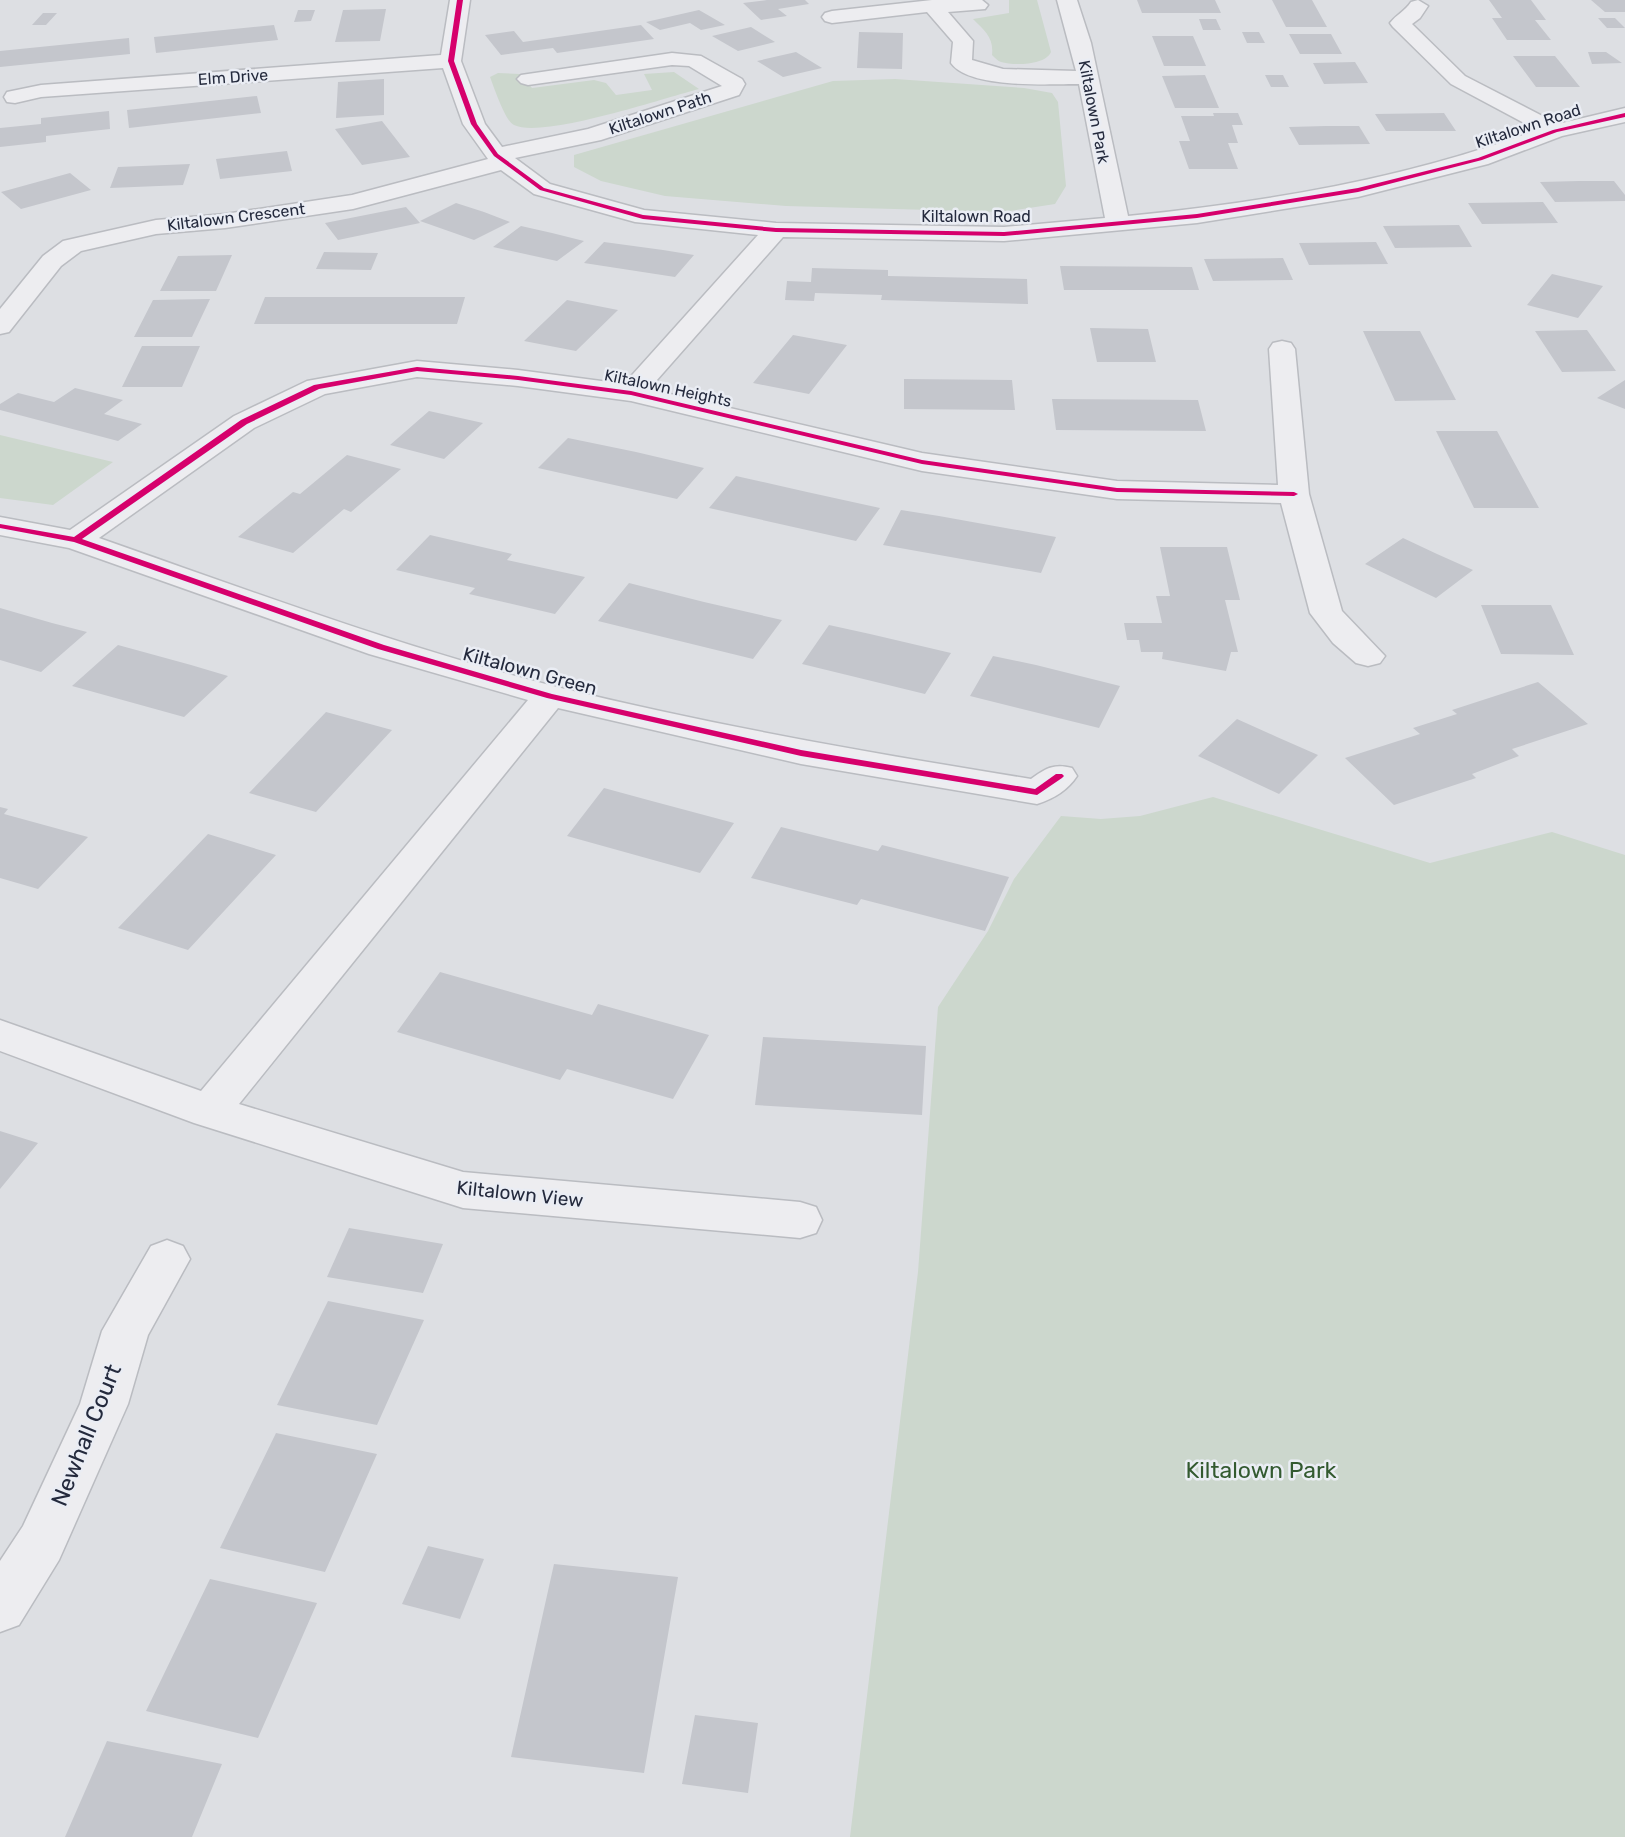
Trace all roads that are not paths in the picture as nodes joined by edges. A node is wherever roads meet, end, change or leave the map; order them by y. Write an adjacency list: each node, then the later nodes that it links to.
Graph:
1 (460, 0): 7 (street)
2 (1067, 0): 9 (street, Kiltalown Park)
3 (978, 5): 4 (street)
4 (932, 6): 6 (street); 9 (street)
5 (1418, 6): 14 (street)
6 (832, 17)
7 (450, 61): 12 (street, Elm Drive); 15 (street, Kiltalown Road)
8 (619, 66): 10 (street, Kiltalown Path); 11 (street); 15 (street, Kiltalown Path)
9 (1088, 78): 16 (street, Kiltalown Park)
10 (528, 79)
11 (635, 88)
12 (15, 97)
13 (1625, 115): 14 (street, Kiltalown Road)
14 (1555, 131): 16 (street, Kiltalown Road)
15 (500, 159): 17 (street, Kiltalown Road); 18 (street, Kiltalown Crescent)
16 (1118, 224): 17 (street, Kiltalown Road)
17 (776, 230): 20 (street, Kiltalown Heights)
18 (0, 326)
19 (1282, 349): 21 (street)
20 (631, 393): 21 (street, Kiltalown Heights); 23 (street, Kiltalown Heights)
21 (1294, 494): 24 (street)
22 (0, 526): 23 (street, Kiltalown Green)
23 (76, 540): 25 (street, Kiltalown Green)
24 (1368, 656)
25 (550, 696): 26 (street, Kiltalown Green); 28 (street)
26 (1059, 776)
27 (0, 1035): 28 (street, Kiltalown View)
28 (209, 1111): 29 (street, Kiltalown View)
29 (800, 1220)
30 (167, 1259): 31 (street, Newhall Court)
31 (0, 1607)

